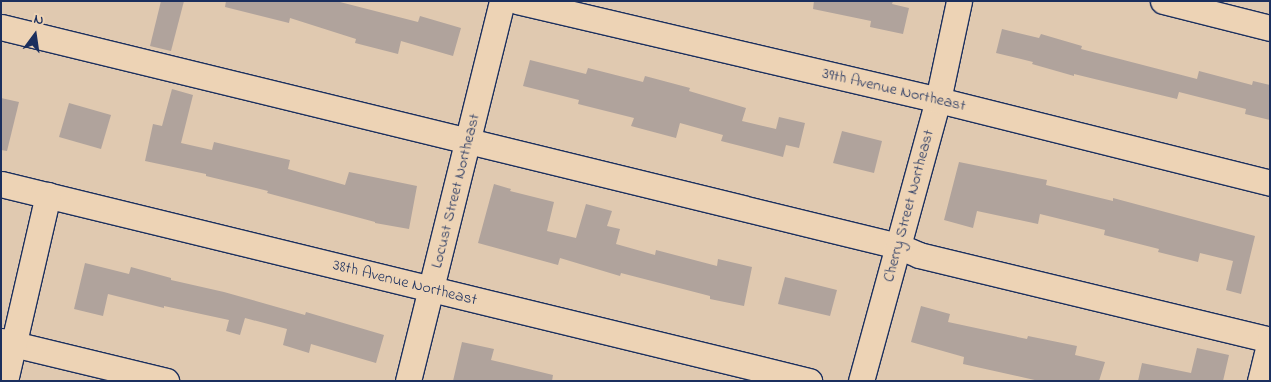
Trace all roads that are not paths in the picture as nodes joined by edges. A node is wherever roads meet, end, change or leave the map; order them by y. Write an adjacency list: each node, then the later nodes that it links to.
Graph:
1 (502, 1): 8 (street, Locust Street Northeast)
2 (517, 1): 7 (street, 39th Avenue Northeast)
3 (959, 1): 7 (street, Cherry Street Northeast)
4 (1163, 1): 6 (street)
5 (1, 27): 8 (street)
6 (1270, 28)
7 (938, 100): 9 (street, 39th Avenue Northeast); 12 (street, Cherry Street Northeast)
8 (468, 141): 12 (street); 13 (street, Locust Street Northeast)
9 (1270, 183)
10 (1, 184): 11 (street, 38th Avenue Northeast)
11 (48, 195): 13 (street, 38th Avenue Northeast); 15 (street)
12 (898, 246): 14 (street); 20 (street, Cherry Street Northeast)
13 (432, 289): 18 (street, Locust Street Northeast); 19 (street, 38th Avenue Northeast)
14 (1270, 340): 21 (street)
15 (7, 343): 16 (street); 17 (street)
16 (5, 381)
17 (166, 381)
18 (408, 381)
19 (809, 381)
20 (861, 381)
21 (1260, 381)

